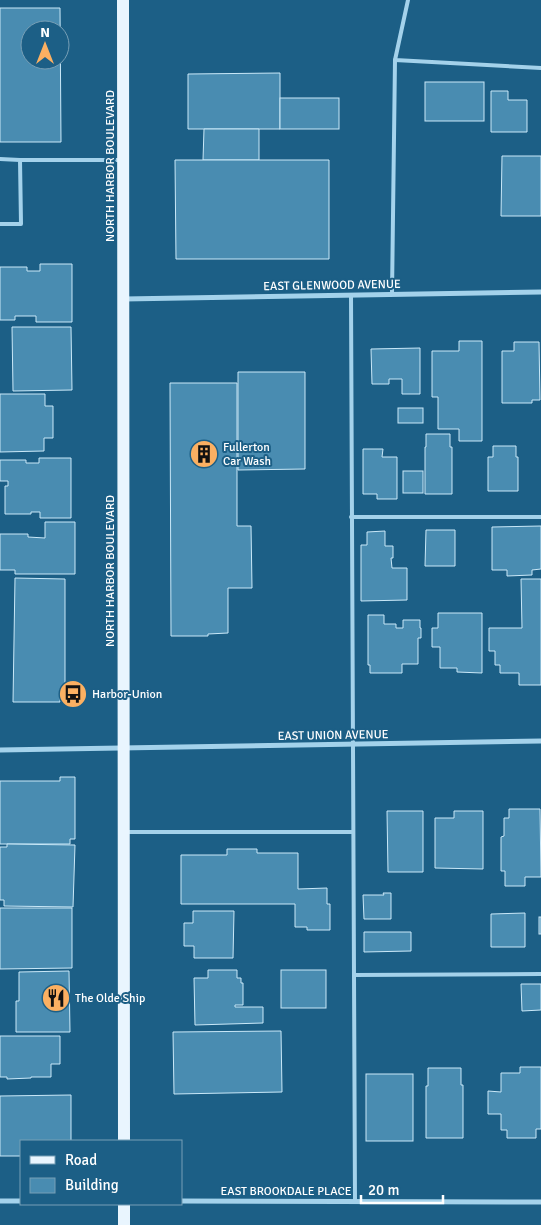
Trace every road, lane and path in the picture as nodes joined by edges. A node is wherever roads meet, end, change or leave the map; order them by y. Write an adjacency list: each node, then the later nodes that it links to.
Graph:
1 (123, 0): 7 (main road, NORTH HARBOR BOULEVARD)
2 (408, 0): 3 (lane)
3 (396, 60): 4 (lane); 10 (lane)
4 (541, 68)
5 (0, 159): 6 (lane)
6 (20, 160): 7 (lane); 8 (lane)
7 (124, 160): 12 (main road, NORTH HARBOR BOULEVARD)
8 (0, 224)
9 (541, 292): 10 (street, EAST GLENWOOD AVENUE)
10 (392, 294): 11 (street, EAST GLENWOOD AVENUE)
11 (351, 295): 12 (street, EAST GLENWOOD AVENUE); 13 (lane)
12 (124, 299): 17 (main road, NORTH HARBOR BOULEVARD)
13 (351, 517): 14 (lane); 16 (lane)
14 (541, 517)
15 (541, 741): 16 (street, EAST UNION AVENUE)
16 (353, 744): 17 (street, EAST UNION AVENUE); 20 (lane)
17 (125, 749): 18 (street, EAST UNION AVENUE); 19 (main road, NORTH HARBOR BOULEVARD)
18 (0, 750)
19 (125, 832): 20 (lane); 23 (main road, NORTH HARBOR BOULEVARD)
20 (353, 832): 22 (lane)
21 (541, 974): 22 (lane)
22 (354, 975): 27 (lane)
23 (124, 1140)
24 (20, 1201): 26 (street)
25 (182, 1201): 27 (street, EAST BROOKDALE PLACE)
26 (0, 1202)
27 (355, 1202): 28 (street, EAST BROOKDALE PLACE)
28 (541, 1202)
29 (124, 1205): 30 (main road)
30 (124, 1225)

